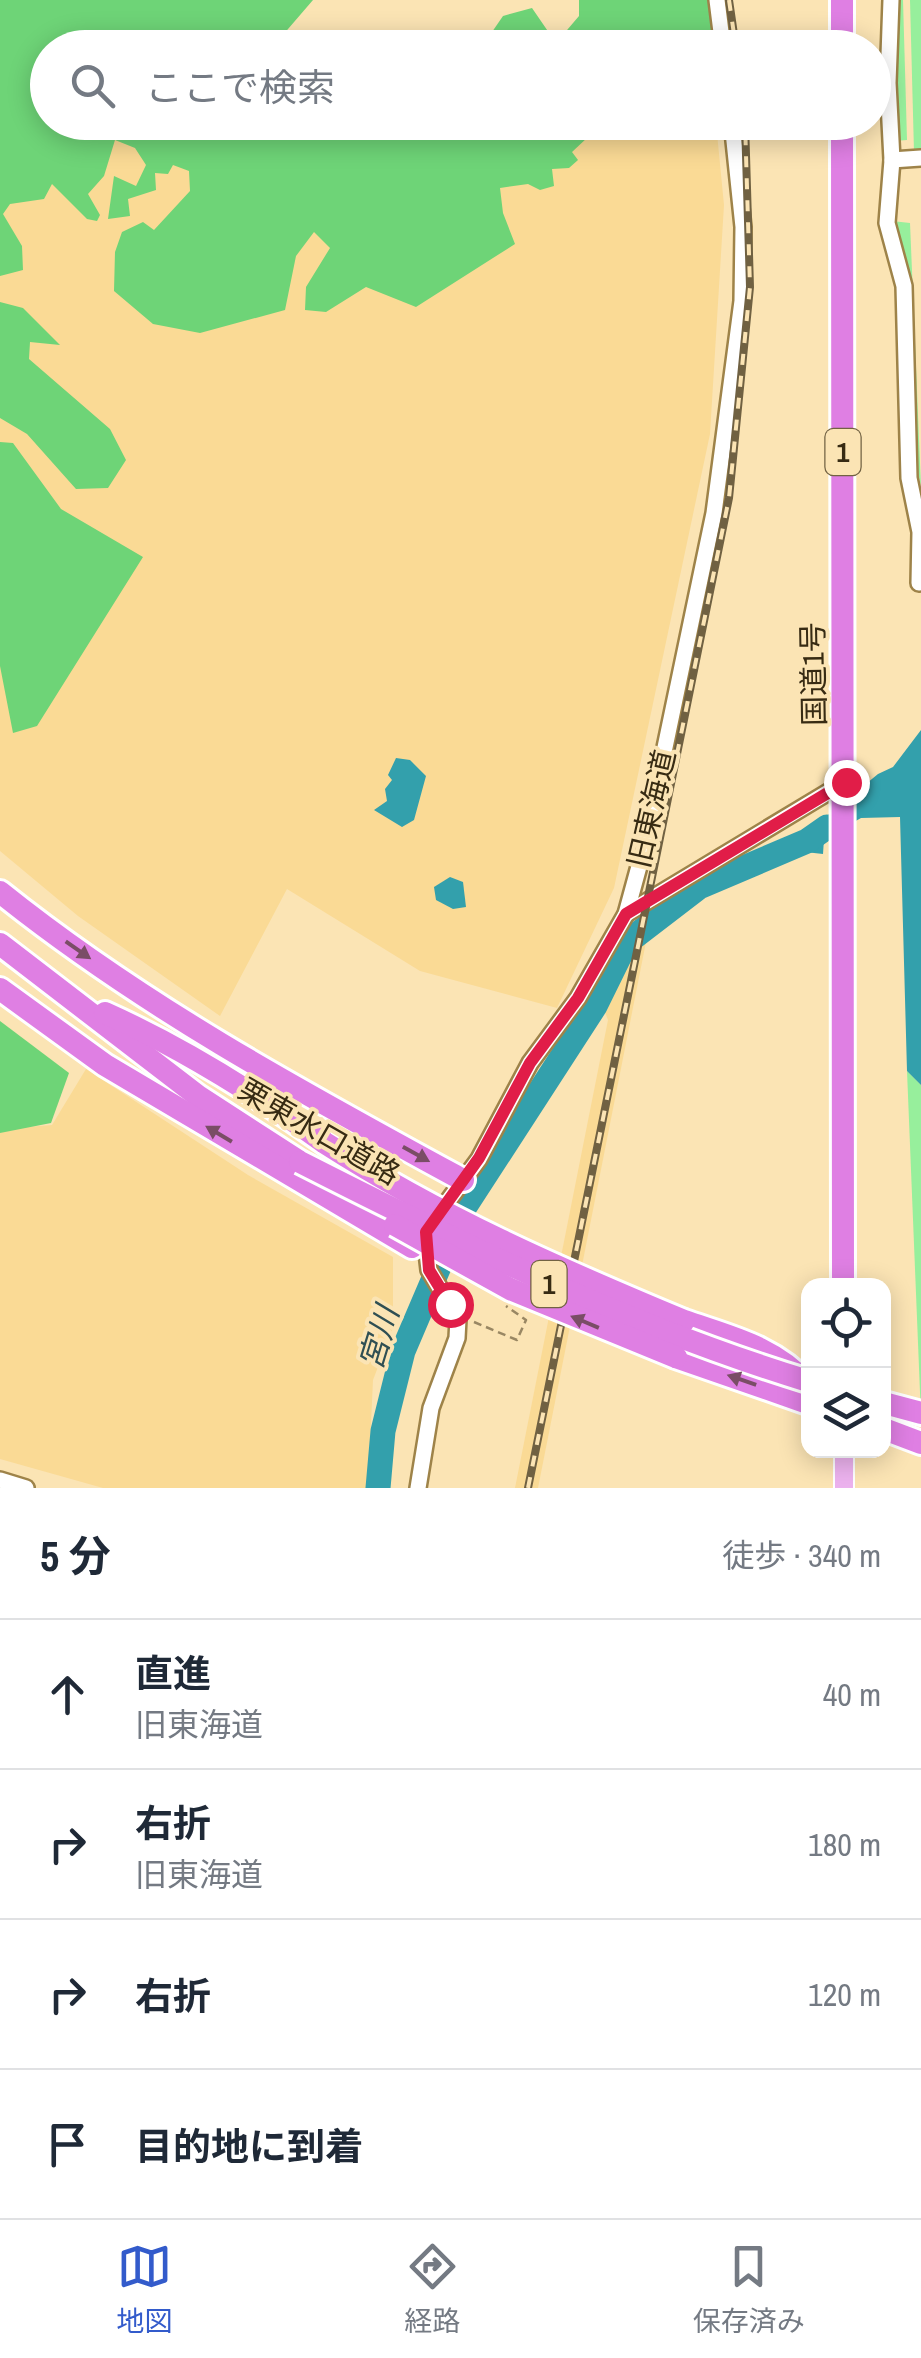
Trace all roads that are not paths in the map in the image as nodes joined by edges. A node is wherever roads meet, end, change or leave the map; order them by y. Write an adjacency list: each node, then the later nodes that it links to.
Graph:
1 (718, 0): 4 (street)
2 (842, 0): 5 (highway)
3 (891, 0): 6 (street)
4 (721, 30)
5 (842, 30)
6 (890, 30)
7 (734, 140): 15 (street, 旧東海道)
8 (842, 140): 13 (highway, 国道1号 / 1)
9 (891, 140): 11 (street)
10 (921, 158): 11 (street)
11 (892, 160): 12 (street)
12 (919, 582)
13 (846, 788): 15 (street); 22 (highway, 国道1号 / 1)
14 (0, 892): 20 (highway, one-way to 20)
15 (626, 914): 20 (street, 旧東海道)
16 (0, 944): 18 (highway, 栗東水口道路 / 1)
17 (0, 989): 21 (highway, one-way to 17)
18 (65, 996): 19 (highway, 栗東水口道路 / 1); 23 (highway, 1, bridge)
19 (300, 1162): 24 (highway, 栗東水口道路 / 1, bridge); 25 (highway, 1, one-way to 19, bridge)
20 (463, 1180): 21 (street, 旧東海道)
21 (426, 1262): 33 (street)
22 (843, 1278)
23 (801, 1375)
24 (801, 1380)
25 (801, 1401)
26 (891, 1405): 27 (highway)
27 (921, 1413)
28 (891, 1431): 29 (highway)
29 (921, 1442)
30 (844, 1458): 34 (main road)
31 (0, 1480): 32 (street)
32 (26, 1488)
33 (418, 1488)
34 (844, 1488)

